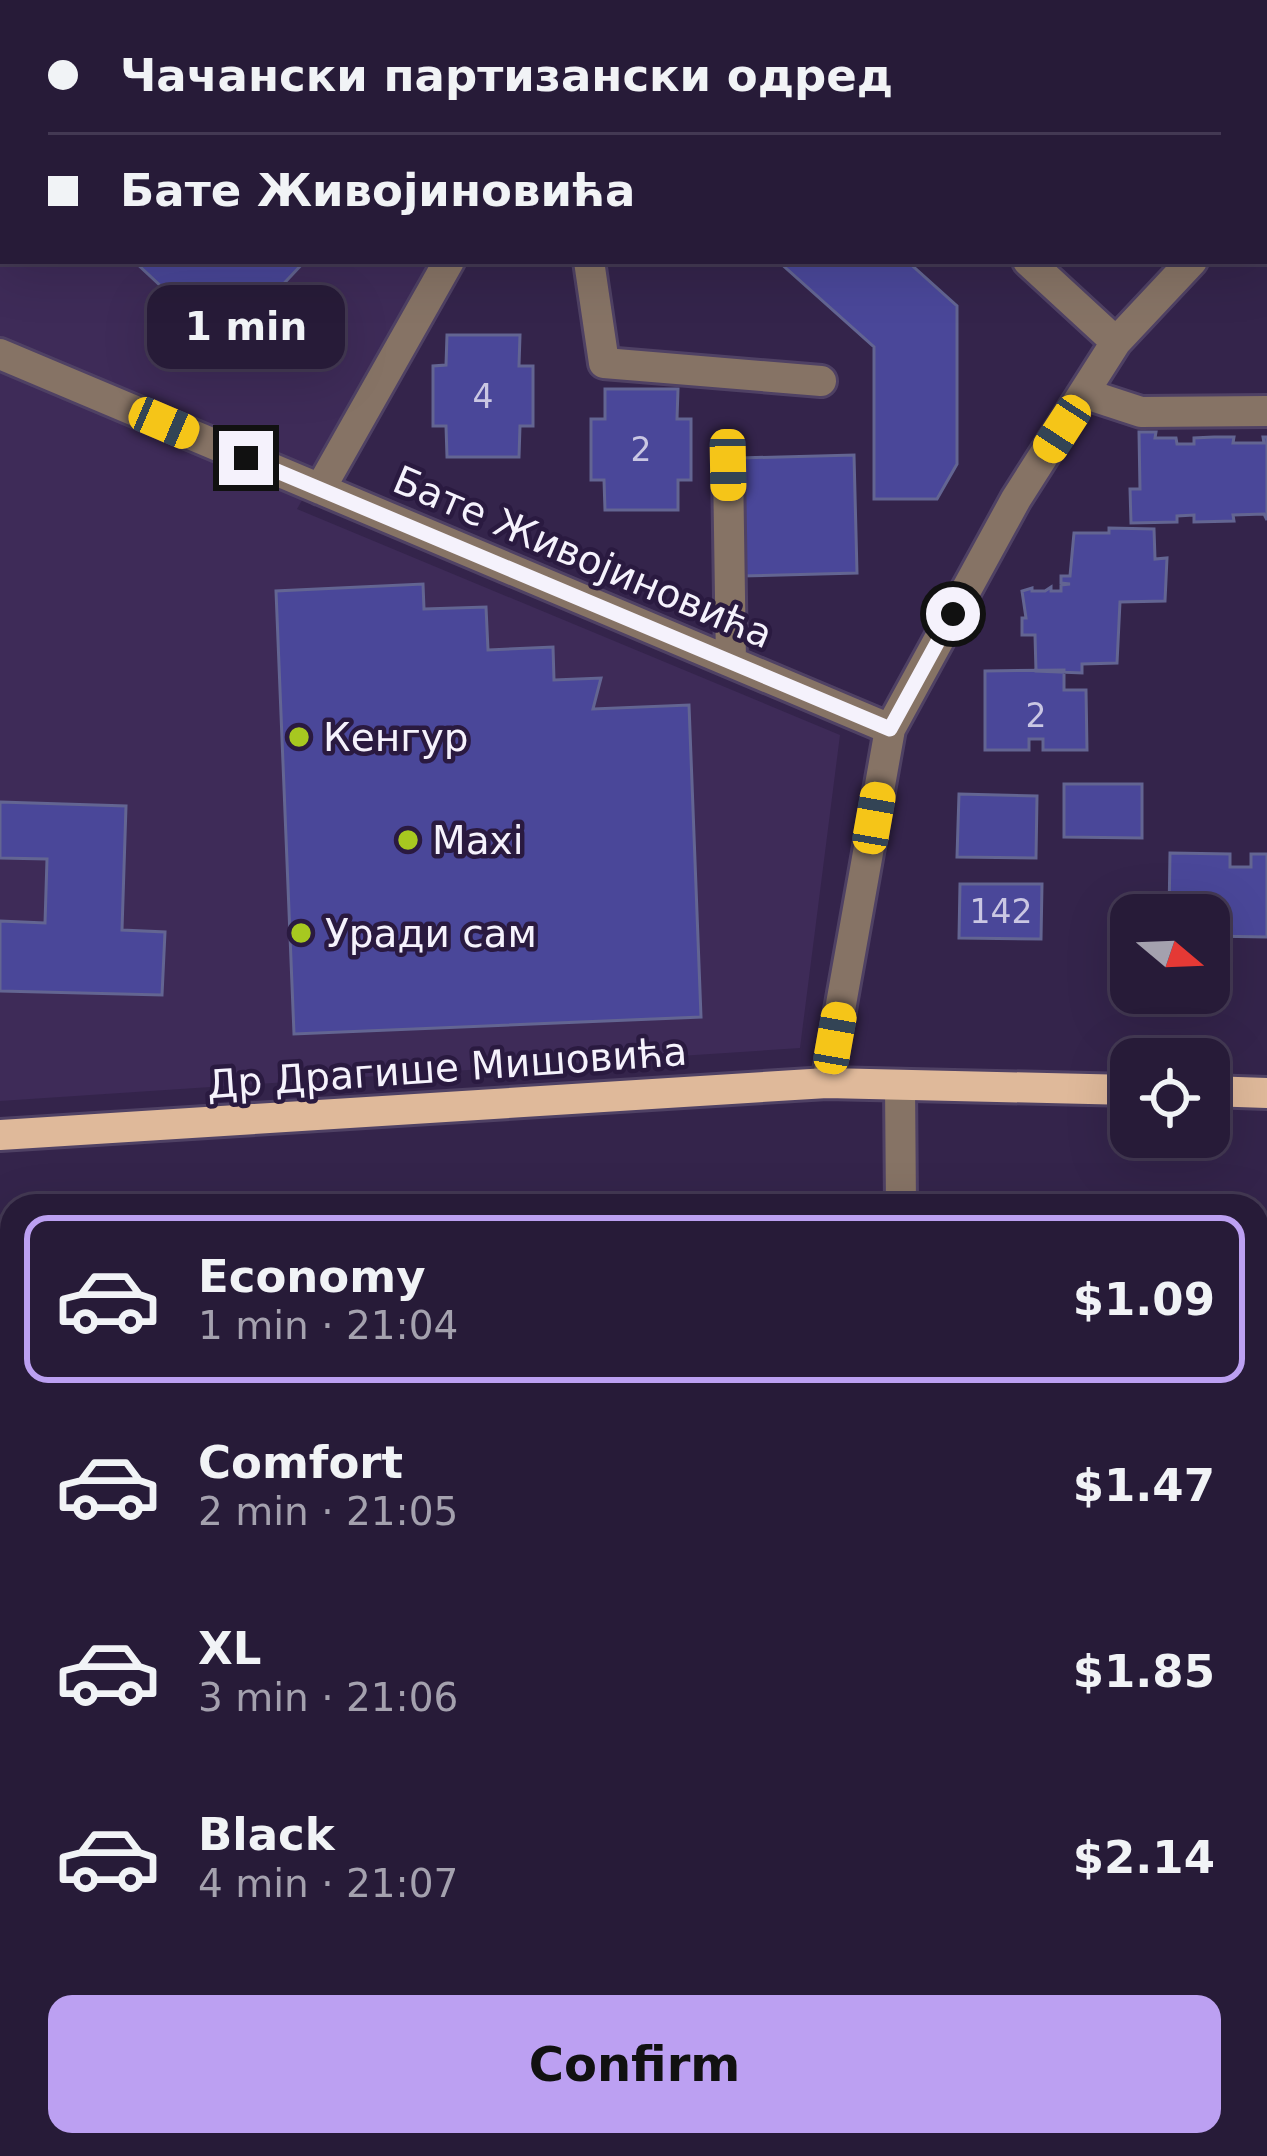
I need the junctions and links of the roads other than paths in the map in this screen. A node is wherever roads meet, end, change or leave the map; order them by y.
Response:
1 (447, 264) edge
2 (589, 264) edge
3 (1031, 264) edge
4 (1189, 264) edge
5 (1116, 342) junction
6 (0, 355) edge
7 (821, 381) dead end
8 (1086, 394) junction
9 (1267, 411) edge
10 (728, 465) dead end
11 (320, 489) junction
12 (730, 662) junction
13 (890, 729) junction
14 (827, 1082) junction
15 (900, 1085) junction
16 (1110, 1090) edge
17 (1230, 1092) edge
18 (1267, 1093) edge
19 (0, 1135) edge
20 (901, 1194) edge

1 - 11 street
2 - 7 street
3 - 5 street
4 - 5 street
5 - 8 street
6 - 11 street, Бате Живојиновића
8 - 9 street
8 - 13 street
10 - 12 street
11 - 12 street, Бате Живојиновића
12 - 13 street, Бате Живојиновића
13 - 14 street
14 - 15 main road, Др Драгише Мишовића
14 - 19 main road, Др Драгише Мишовића
15 - 16 main road, Др Драгише Мишовића
15 - 20 street
17 - 18 main road

